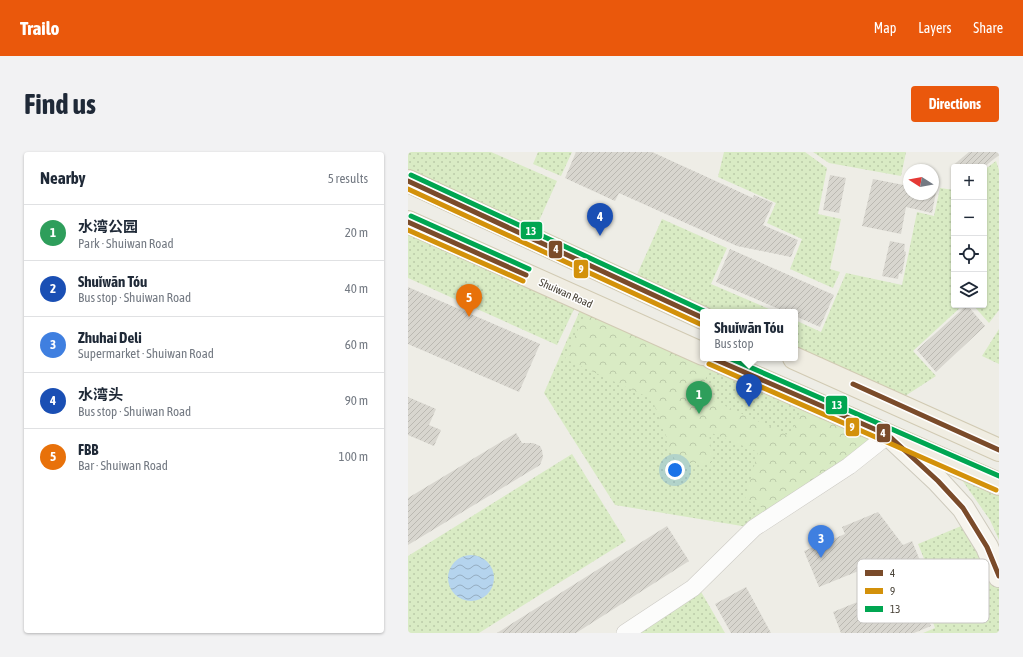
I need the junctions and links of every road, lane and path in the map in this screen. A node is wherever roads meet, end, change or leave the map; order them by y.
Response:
1 (408, 181) edge
2 (408, 222) edge
3 (700, 317) edge
4 (700, 353) edge
5 (798, 360) edge
6 (719, 361) edge
7 (888, 435) junction
8 (999, 450) edge
9 (999, 484) edge
10 (999, 576) edge
11 (625, 633) edge

1 - 3 main road
2 - 4 main road, Shuiwan Road
5 - 8 main road
6 - 7 main road
7 - 9 main road
7 - 10 street
7 - 11 street

